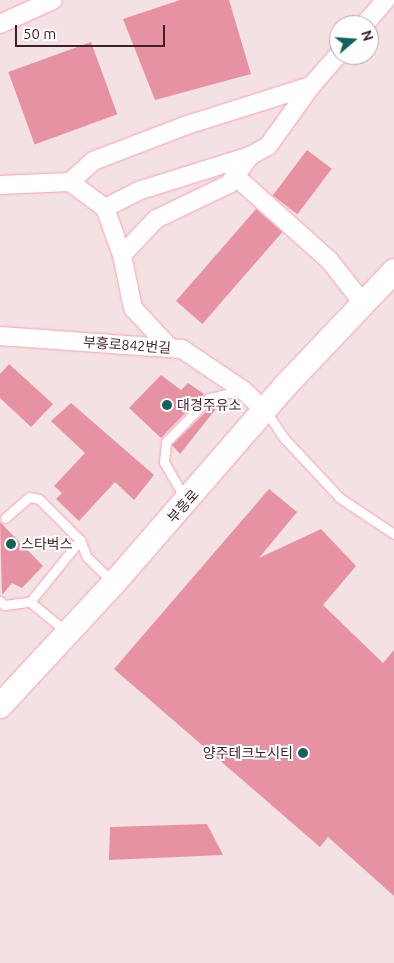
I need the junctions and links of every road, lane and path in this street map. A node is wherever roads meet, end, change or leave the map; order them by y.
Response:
1 (54, 0) edge
2 (386, 0) edge
3 (373, 15) edge
4 (0, 24) edge
5 (329, 65) edge
6 (311, 86) junction
7 (250, 156) junction
8 (236, 176) junction
9 (70, 182) junction
10 (0, 185) edge
11 (106, 208) junction
12 (122, 255) junction
13 (394, 271) edge
14 (362, 302) junction
15 (0, 336) edge
16 (170, 348) junction
17 (243, 390) junction
18 (264, 410) junction
19 (186, 501) junction
20 (5, 518) dead end
21 (394, 534) edge
22 (80, 540) junction
23 (114, 583) junction
24 (0, 601) edge
25 (30, 602) junction
26 (69, 634) junction
27 (0, 706) edge

1 - 4 street
2 - 3 street
5 - 6 street
6 - 7 street
6 - 9 street
7 - 8 street
7 - 11 street
8 - 12 street
8 - 14 street
9 - 10 street
9 - 11 street
11 - 12 street
12 - 16 street
13 - 14 main road, 부흥로
14 - 18 main road, 부흥로
15 - 16 street, 부흥로842번길
16 - 17 street, 부흥로842번길
17 - 18 street, 부흥로842번길
17 - 19 lane
18 - 19 main road, 부흥로
18 - 21 lane
19 - 23 main road, 부흥로
20 - 22 lane
22 - 23 lane
22 - 25 lane
23 - 26 main road, 부흥로
24 - 25 lane
25 - 26 lane
26 - 27 main road, 부흥로

